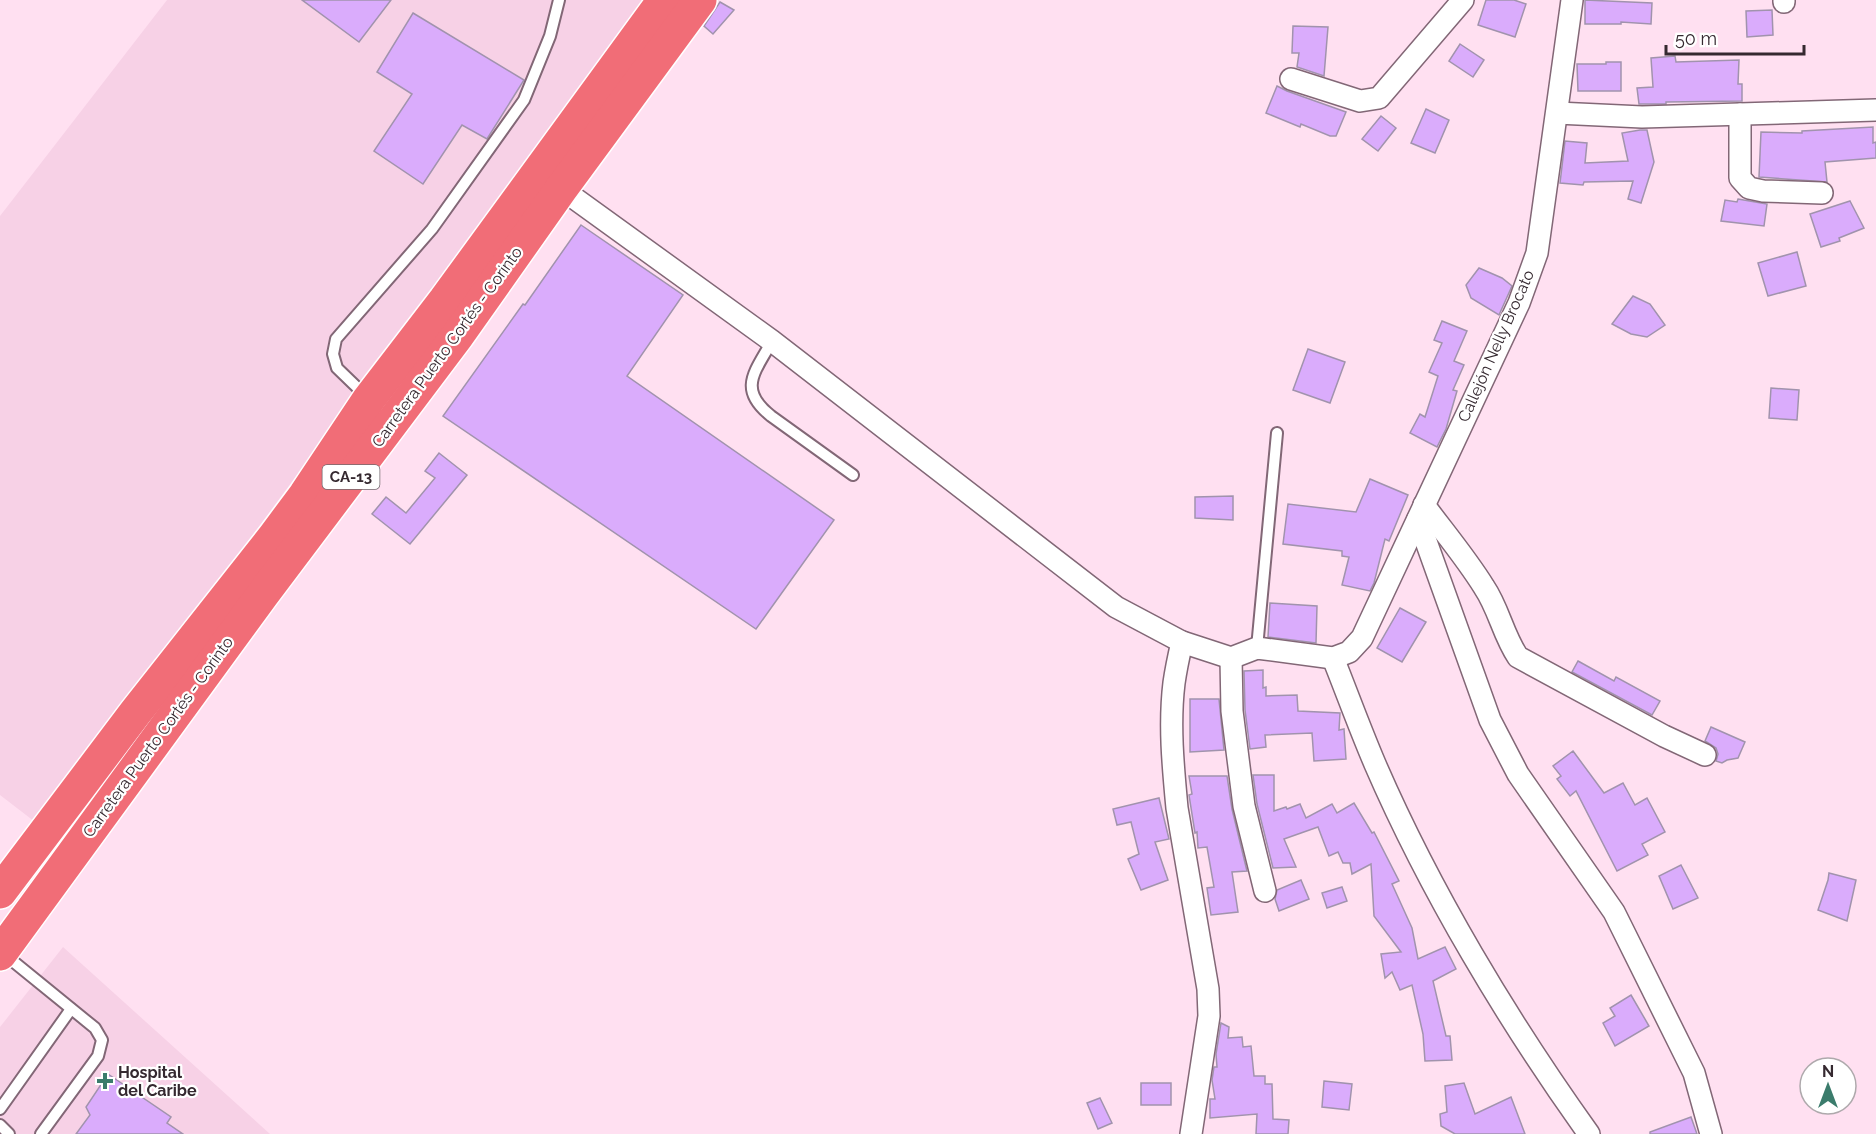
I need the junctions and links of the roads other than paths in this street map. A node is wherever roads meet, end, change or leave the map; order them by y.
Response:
1 (559, 0) edge
2 (664, 0) edge
3 (700, 0) edge
4 (1463, 0) edge
5 (1572, 0) edge
6 (1291, 79) dead end
7 (1876, 110) edge
8 (1557, 113) junction
9 (1740, 114) junction
10 (550, 180) junction
11 (1822, 193) dead end
12 (772, 341) junction
13 (369, 399) junction
14 (1277, 433) dead end
15 (853, 476) dead end
16 (1421, 512) junction
17 (1182, 642) junction
18 (1257, 648) junction
19 (1231, 658) junction
20 (1333, 658) junction
21 (1705, 754) dead end
22 (2, 886) edge
23 (1265, 891) dead end
24 (1, 953) edge
25 (71, 1009) junction
26 (0, 1109) edge
27 (0, 1125) edge
28 (9, 1134) edge
29 (41, 1134) edge
30 (1191, 1134) edge
31 (1589, 1134) edge
32 (1711, 1134) edge

1 - 13 lane
2 - 10 highway, Carretera Puerto Cortés - Corinto / CA-13
3 - 10 highway, Carretera Puerto Cortés - Corinto / CA-13
4 - 6 street
5 - 8 street, Callejón Nelly Brocato
7 - 9 street
8 - 9 street
8 - 16 street, Callejón Nelly Brocato
9 - 11 street
10 - 12 street
10 - 13 highway, Carretera Puerto Cortés - Corinto / CA-13
10 - 24 highway, Carretera Puerto Cortés - Corinto / CA-13
12 - 15 lane
12 - 17 street
13 - 22 highway, Carretera Puerto Cortés - Corinto / CA-13
14 - 18 lane
16 - 20 street, Callejón Nelly Brocato
16 - 21 street
16 - 32 street
17 - 19 street
17 - 30 street
18 - 19 street
18 - 20 street
19 - 23 street
20 - 31 street
24 - 25 lane
25 - 26 lane
25 - 29 lane
27 - 28 lane

